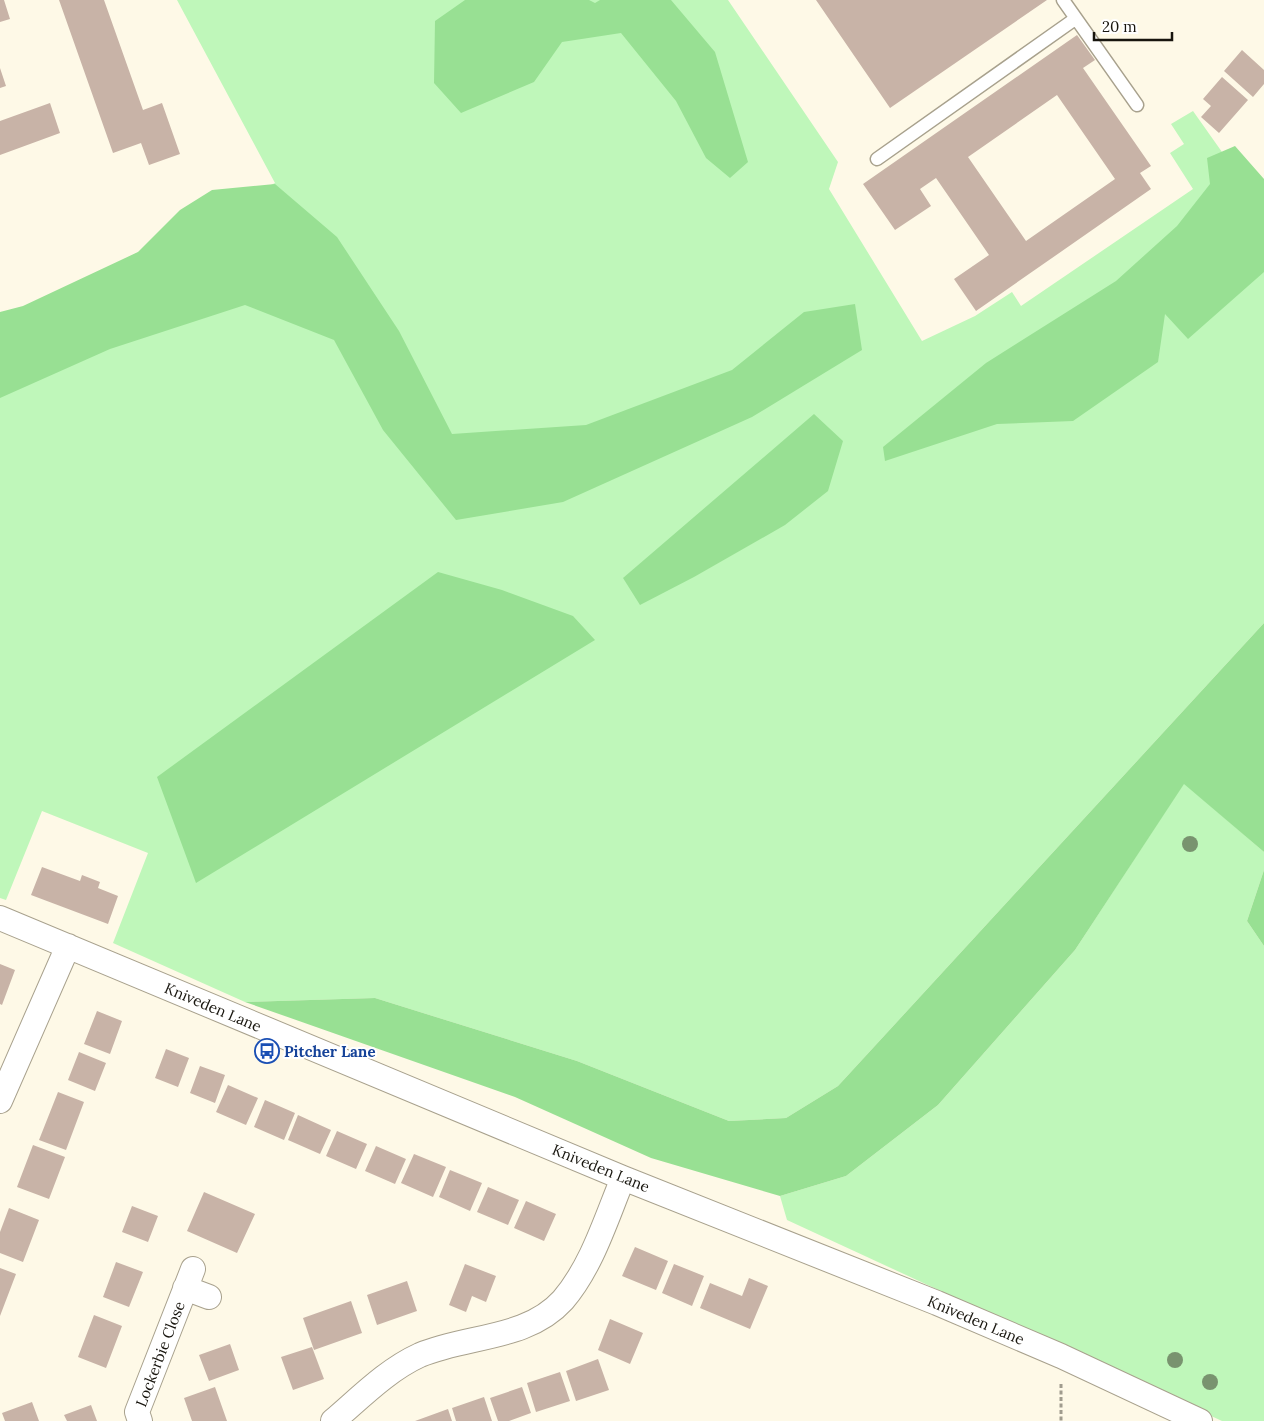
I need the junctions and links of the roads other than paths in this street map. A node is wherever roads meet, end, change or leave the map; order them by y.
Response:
1 (1063, 0) edge
2 (1075, 19) junction
3 (1137, 105) dead end
4 (878, 158) dead end
5 (0, 918) edge
6 (68, 946) junction
7 (0, 1101) edge
8 (623, 1178) junction
9 (209, 1297) dead end
10 (140, 1421) edge
11 (333, 1421) edge
12 (1200, 1421) edge

1 - 2 lane
2 - 3 lane
2 - 4 lane
5 - 6 street, Kniveden Lane
6 - 7 street
6 - 8 street, Kniveden Lane
8 - 11 street
8 - 12 street, Kniveden Lane
9 - 10 street, Lockerbie Close

